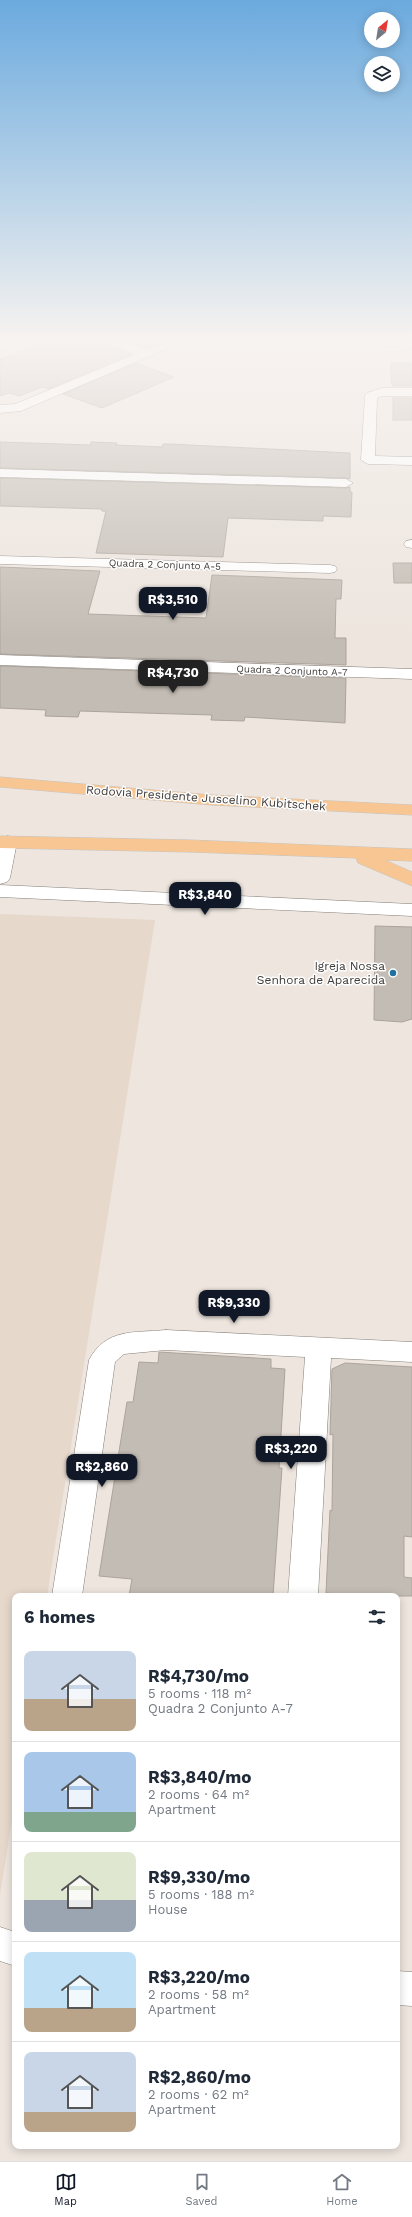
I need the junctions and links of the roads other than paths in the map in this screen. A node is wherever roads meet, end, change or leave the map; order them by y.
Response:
1 (369, 438) edge
2 (412, 461) edge
3 (0, 473) edge
4 (346, 483) dead end
5 (0, 560) edge
6 (330, 569) dead end
7 (0, 660) edge
8 (412, 674) edge
9 (0, 782) edge
10 (412, 810) edge
11 (4, 842) edge
12 (347, 852) junction
13 (412, 855) edge
14 (0, 878) edge
15 (412, 880) edge
16 (0, 891) edge
17 (412, 910) edge
18 (319, 1347) junction
19 (412, 1352) edge
20 (67, 1593) edge
21 (303, 1593) edge
22 (0, 1944) edge
23 (12, 1948) edge
24 (400, 1988) edge
25 (412, 1989) edge

1 - 2 street
3 - 4 street
5 - 6 street, Quadra 2 Conjunto A-5
7 - 8 street, Quadra 2 Conjunto A-7
9 - 10 highway, Rodovia Presidente Juscelino Kubitschek
11 - 12 highway
11 - 14 street
12 - 13 highway
12 - 15 highway
16 - 17 street
18 - 19 street
18 - 20 street
18 - 21 street
22 - 23 street
24 - 25 street

